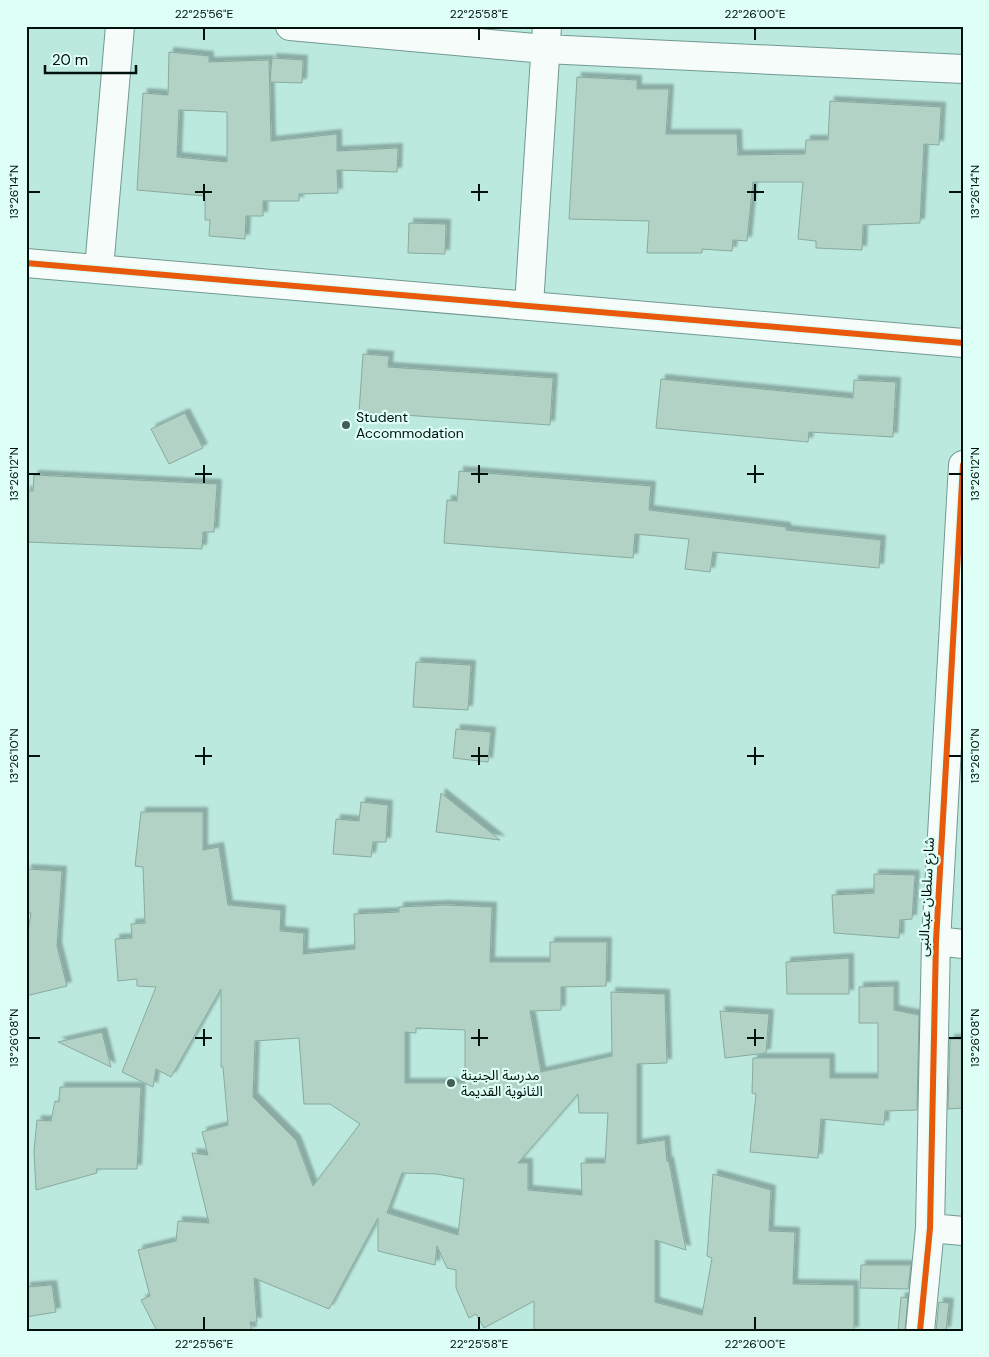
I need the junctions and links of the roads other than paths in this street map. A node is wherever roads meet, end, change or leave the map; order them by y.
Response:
1 (120, 26) edge
2 (290, 26) edge
3 (546, 38) edge
4 (963, 69) edge
5 (26, 263) edge
6 (99, 269) junction
7 (529, 304) junction
8 (963, 342) edge
9 (963, 465) edge
10 (936, 941) junction
11 (963, 944) edge
12 (930, 1228) junction
13 (963, 1231) edge
14 (920, 1331) edge

1 - 6 street
2 - 3 street
3 - 4 street
3 - 7 street
5 - 6 street
6 - 7 street
7 - 8 street
9 - 10 street, شارع سلطان عبدالنبى
10 - 11 street
10 - 12 street, شارع سلطان عبدالنبى
12 - 13 street
12 - 14 street, شارع سلطان عبدالنبى

